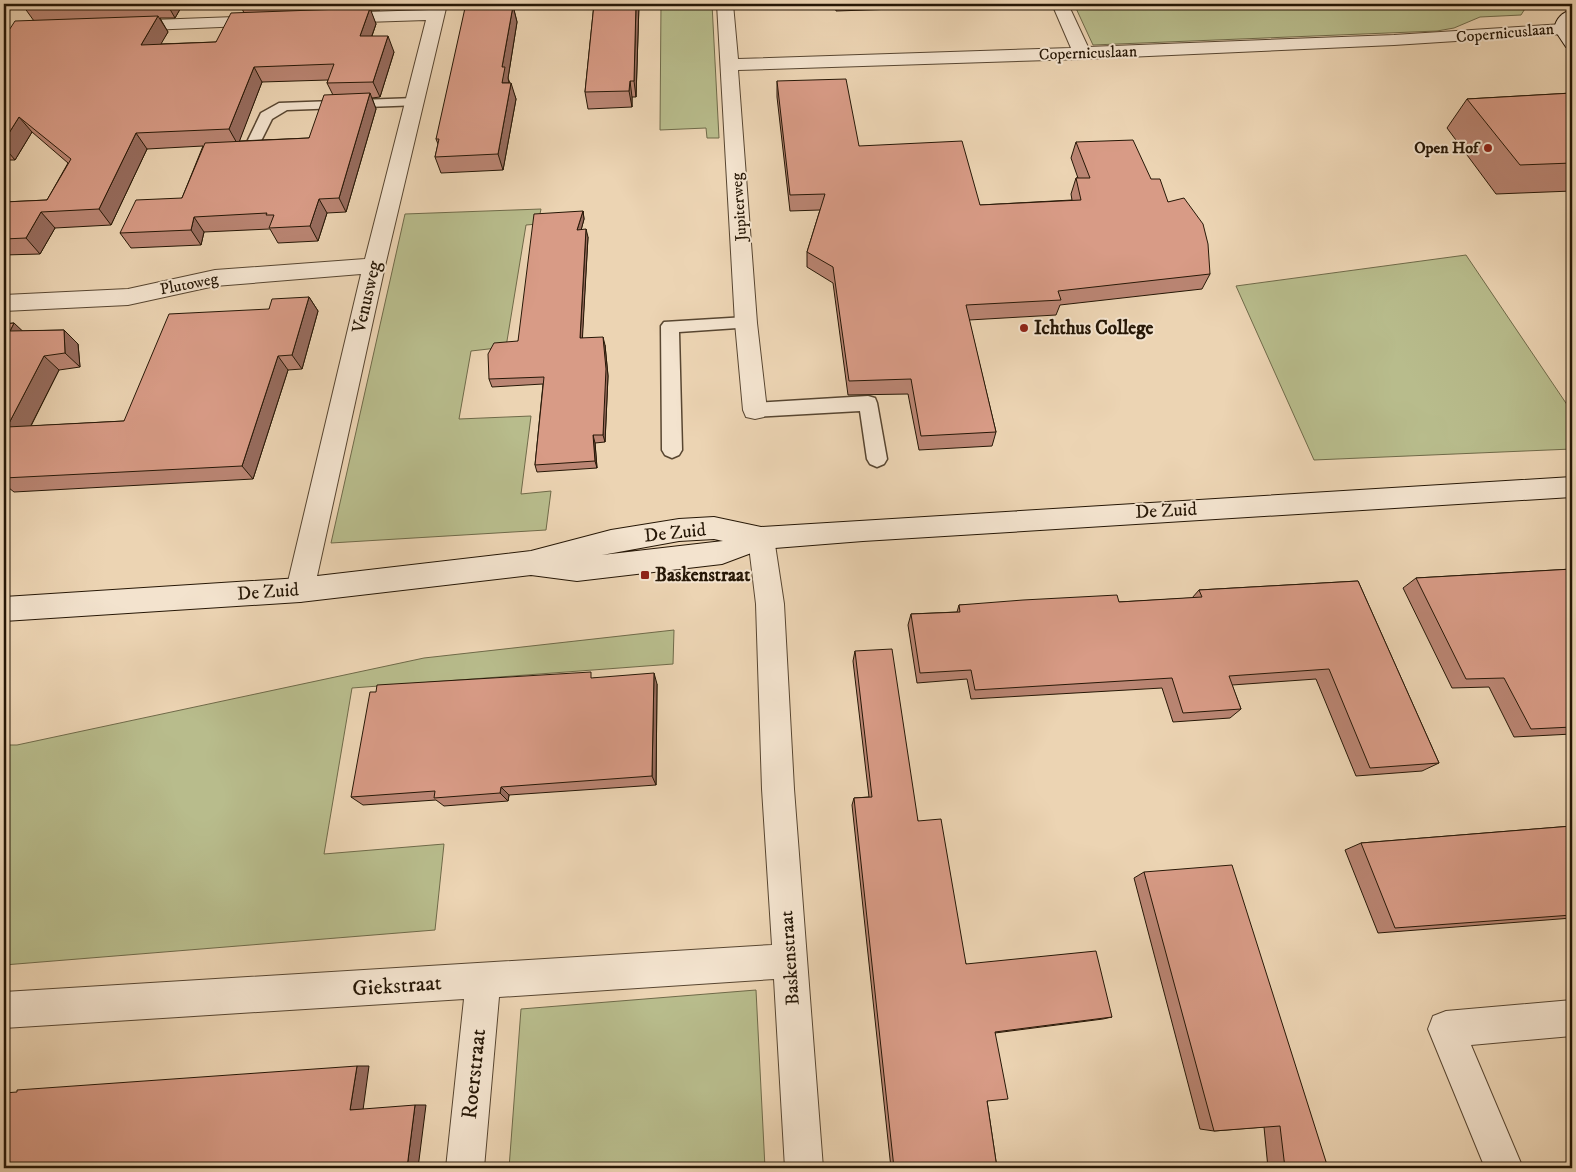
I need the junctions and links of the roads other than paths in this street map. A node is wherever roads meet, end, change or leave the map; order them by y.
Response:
1 (725, 4) edge
2 (1060, 4) edge
3 (438, 9) edge
4 (318, 19) edge
5 (279, 20) edge
6 (112, 27) edge
7 (1570, 33) edge
8 (1082, 54) junction
9 (729, 65) junction
10 (415, 102) junction
11 (255, 140) edge
12 (374, 266) junction
13 (4, 304) edge
14 (746, 323) junction
15 (755, 410) joint
16 (672, 450) dead end
17 (877, 459) dead end
18 (1572, 487) edge
19 (761, 538) junction
20 (300, 590) junction
21 (4, 609) edge
22 (790, 961) junction
23 (483, 980) junction
24 (4, 1010) edge
25 (1572, 1018) edge
26 (465, 1168) edge
27 (804, 1168) edge
28 (1504, 1168) edge

1 - 9 street, Jupiterweg
2 - 8 street
3 - 4 street
3 - 10 street, Venusweg
5 - 6 street
7 - 8 street, Copernicuslaan
8 - 9 street, Copernicuslaan
9 - 14 street, Jupiterweg
10 - 11 lane
10 - 12 street, Venusweg
12 - 13 street, Plutoweg
12 - 20 street, Venusweg
14 - 15 street, Jupiterweg
14 - 16 lane
15 - 17 lane
18 - 19 street, De Zuid
19 - 20 street, De Zuid
19 - 22 street, Baskenstraat
20 - 21 street, De Zuid
22 - 23 street, Giekstraat
22 - 27 street, Baskenstraat
23 - 24 street, Giekstraat
23 - 26 street, Roerstraat
25 - 28 street

